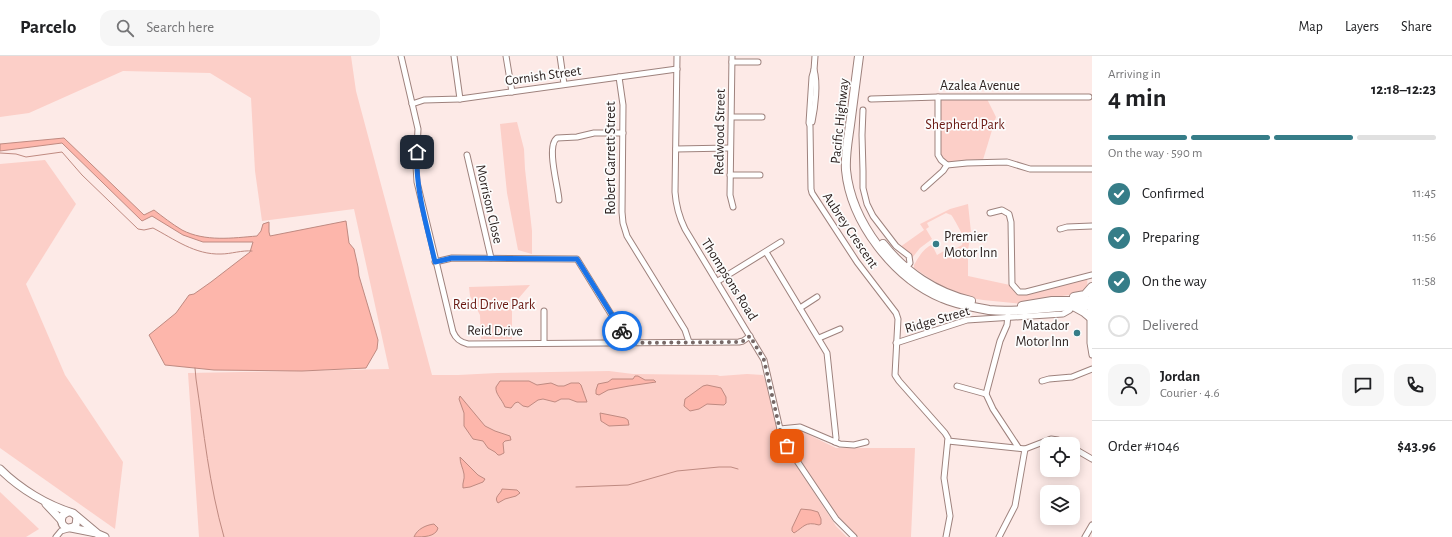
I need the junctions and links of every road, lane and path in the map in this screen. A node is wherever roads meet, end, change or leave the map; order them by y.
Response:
1 (401, 56) edge
2 (454, 56) edge
3 (506, 56) edge
4 (560, 56) edge
5 (677, 56) edge
6 (732, 56) edge
7 (815, 56) edge
8 (859, 56) edge
9 (864, 56) edge
10 (732, 62) junction
11 (758, 62) dead end
12 (677, 69) junction
13 (619, 77) junction
14 (564, 84) junction
15 (512, 92) junction
16 (938, 97) junction
17 (1091, 97) edge
18 (460, 99) junction
19 (872, 99) dead end
20 (412, 104) junction
21 (863, 110) dead end
22 (732, 117) junction
23 (762, 117) dead end
24 (622, 133) junction
25 (730, 148) junction
26 (676, 149) junction
27 (467, 155) dead end
28 (946, 165) junction
29 (1092, 169) edge
30 (730, 175) junction
31 (760, 175) dead end
32 (924, 188) dead end
33 (559, 200) dead end
34 (733, 207) dead end
35 (990, 213) dead end
36 (1092, 226) edge
37 (1060, 229) dead end
38 (781, 242) dead end
39 (766, 252) junction
40 (490, 258) junction
41 (435, 262) junction
42 (904, 270) junction
43 (1092, 275) edge
44 (718, 281) junction
45 (1092, 286) edge
46 (817, 297) dead end
47 (1052, 301) junction
48 (1091, 304) edge
49 (800, 308) junction
50 (1074, 308) junction
51 (544, 311) dead end
52 (1010, 312) junction
53 (1091, 321) edge
54 (840, 329) dead end
55 (750, 336) junction
56 (819, 338) junction
57 (689, 342) junction
58 (544, 343) junction
59 (627, 343) junction
60 (896, 343) junction
61 (1092, 356) edge
62 (1092, 369) edge
63 (1042, 381) dead end
64 (957, 386) dead end
65 (986, 394) junction
66 (780, 430) junction
67 (948, 441) junction
68 (835, 442) junction
69 (866, 442) dead end
70 (1040, 443) edge
71 (1018, 447) junction
72 (1025, 449) junction
73 (1080, 452) edge
74 (1092, 459) edge
75 (0, 469) edge
76 (44, 501) junction
77 (68, 512) junction
78 (76, 517) junction
79 (61, 522) junction
80 (1092, 525) edge
81 (67, 529) junction
82 (102, 535) edge
83 (56, 537) edge
84 (854, 537) edge
85 (946, 537) edge
86 (999, 537) edge
87 (1085, 537) edge

1 - 20 street, Reid Drive
2 - 18 street
3 - 15 street
4 - 14 street
5 - 12 street, Thompsons Road
6 - 10 street, Redwood Street
7 - 60 street, Aubrey Crescent
8 - 42 highway, Pacific Highway
9 - 42 highway, Pacific Highway
10 - 11 street
10 - 22 street, Redwood Street
12 - 13 street, Cornish Street
12 - 26 street, Thompsons Road
13 - 14 street, Cornish Street
13 - 24 street, Robert Garrett Street
14 - 15 street, Cornish Street
15 - 18 street, Cornish Street
16 - 17 street, Azalea Avenue
16 - 19 street, Azalea Avenue
16 - 28 street
18 - 20 street, Cornish Street
20 - 41 street, Reid Drive
21 - 42 street
22 - 23 street
22 - 25 street, Redwood Street
24 - 33 street
24 - 57 street, Robert Garrett Street
25 - 26 street
25 - 30 street, Redwood Street
26 - 44 street, Thompsons Road
27 - 40 street, Morrison Close
28 - 29 street
28 - 32 street
30 - 31 street
30 - 34 street, Redwood Street
35 - 43 street
36 - 37 street
38 - 39 street
39 - 44 street
39 - 49 street
40 - 41 street
40 - 59 street
41 - 58 street, Reid Drive
42 - 52 highway, Pacific Highway
44 - 55 street, Thompsons Road
45 - 47 highway
45 - 48 street
46 - 49 street
47 - 48 highway
47 - 52 highway
48 - 50 highway
48 - 53 street
49 - 56 street
50 - 52 highway
50 - 53 highway
51 - 58 street
52 - 60 street, Ridge Street
52 - 65 street
53 - 61 street
54 - 56 street
55 - 57 street, Reid Drive
55 - 66 street, Thompsons Road
56 - 68 street
57 - 59 street, Reid Drive
58 - 59 street, Reid Drive
60 - 67 street
62 - 63 street
64 - 65 street
65 - 71 street
66 - 68 street
66 - 84 street, Thompsons Road
67 - 71 street
67 - 85 street
68 - 69 street
70 - 72 street
71 - 72 street
72 - 86 street
73 - 74 street
75 - 76 main road
76 - 77 main road
76 - 79 main road
77 - 78 main road
77 - 79 main road
78 - 81 main road
78 - 82 main road
79 - 81 main road
80 - 87 street
81 - 82 main road
81 - 83 street

